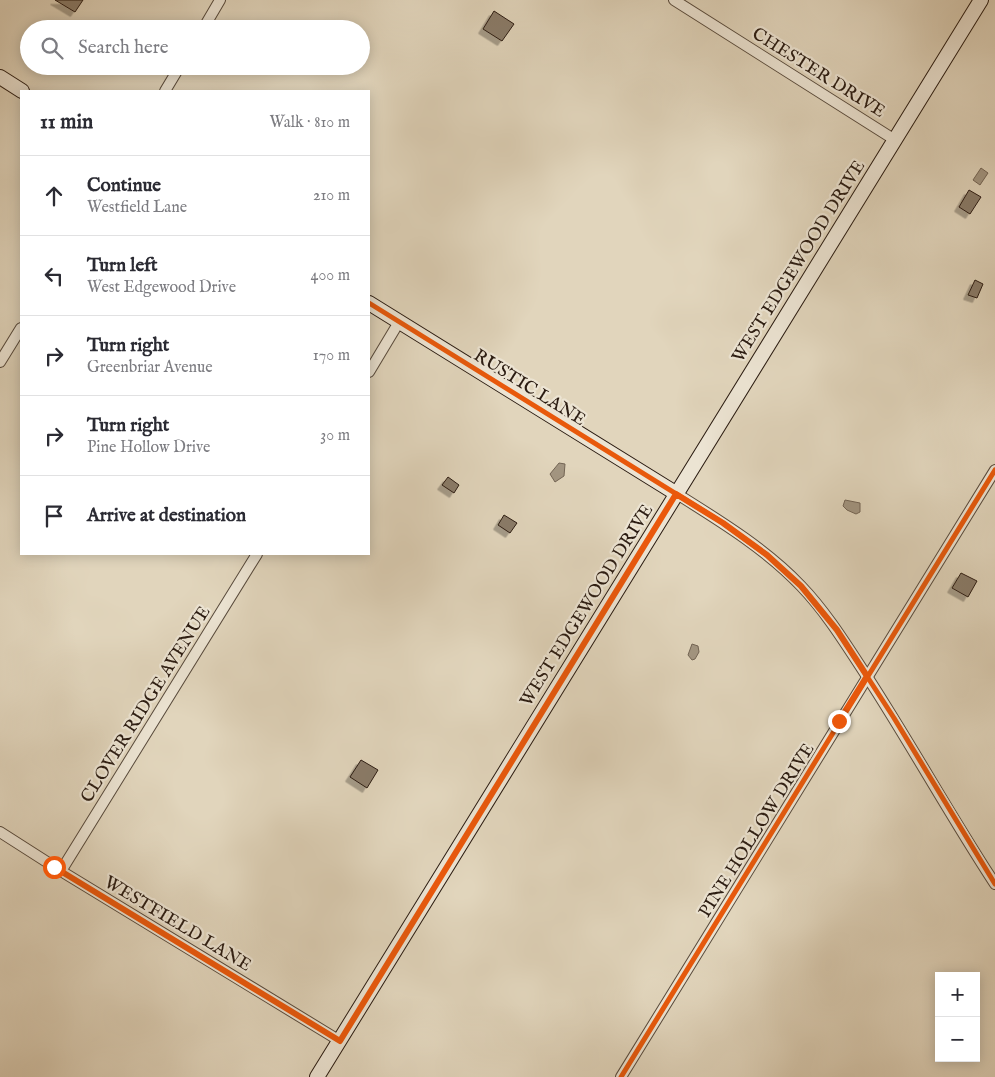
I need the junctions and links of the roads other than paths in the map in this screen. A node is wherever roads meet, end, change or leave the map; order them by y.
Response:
1 (220, 0) edge
2 (674, 0) edge
3 (980, 0) edge
4 (208, 20) edge
5 (175, 75) edge
6 (0, 77) edge
7 (20, 90) edge
8 (166, 90) edge
9 (895, 140) junction
10 (370, 304) edge
11 (399, 322) junction
12 (20, 330) edge
13 (0, 362) edge
14 (370, 370) edge
15 (993, 477) edge
16 (676, 494) junction
17 (256, 555) edge
18 (867, 676) junction
19 (0, 832) edge
20 (61, 871) junction
21 (995, 884) edge
22 (340, 1041) junction
23 (317, 1077) edge
24 (621, 1077) edge

1 - 4 street
2 - 9 street, CHESTER DRIVE
3 - 9 main road, WEST EDGEWOOD DRIVE
5 - 8 street
6 - 7 main road
9 - 16 main road, WEST EDGEWOOD DRIVE
10 - 11 main road, RUSTIC LANE
11 - 14 street
11 - 16 main road, RUSTIC LANE
12 - 13 street
15 - 18 street, PINE HOLLOW DRIVE
16 - 18 street
16 - 22 main road, WEST EDGEWOOD DRIVE
17 - 20 street, CLOVER RIDGE AVENUE
18 - 21 street
18 - 24 street, PINE HOLLOW DRIVE
19 - 20 street, WESTFIELD LANE
20 - 22 street, WESTFIELD LANE
22 - 23 main road, WEST EDGEWOOD DRIVE

